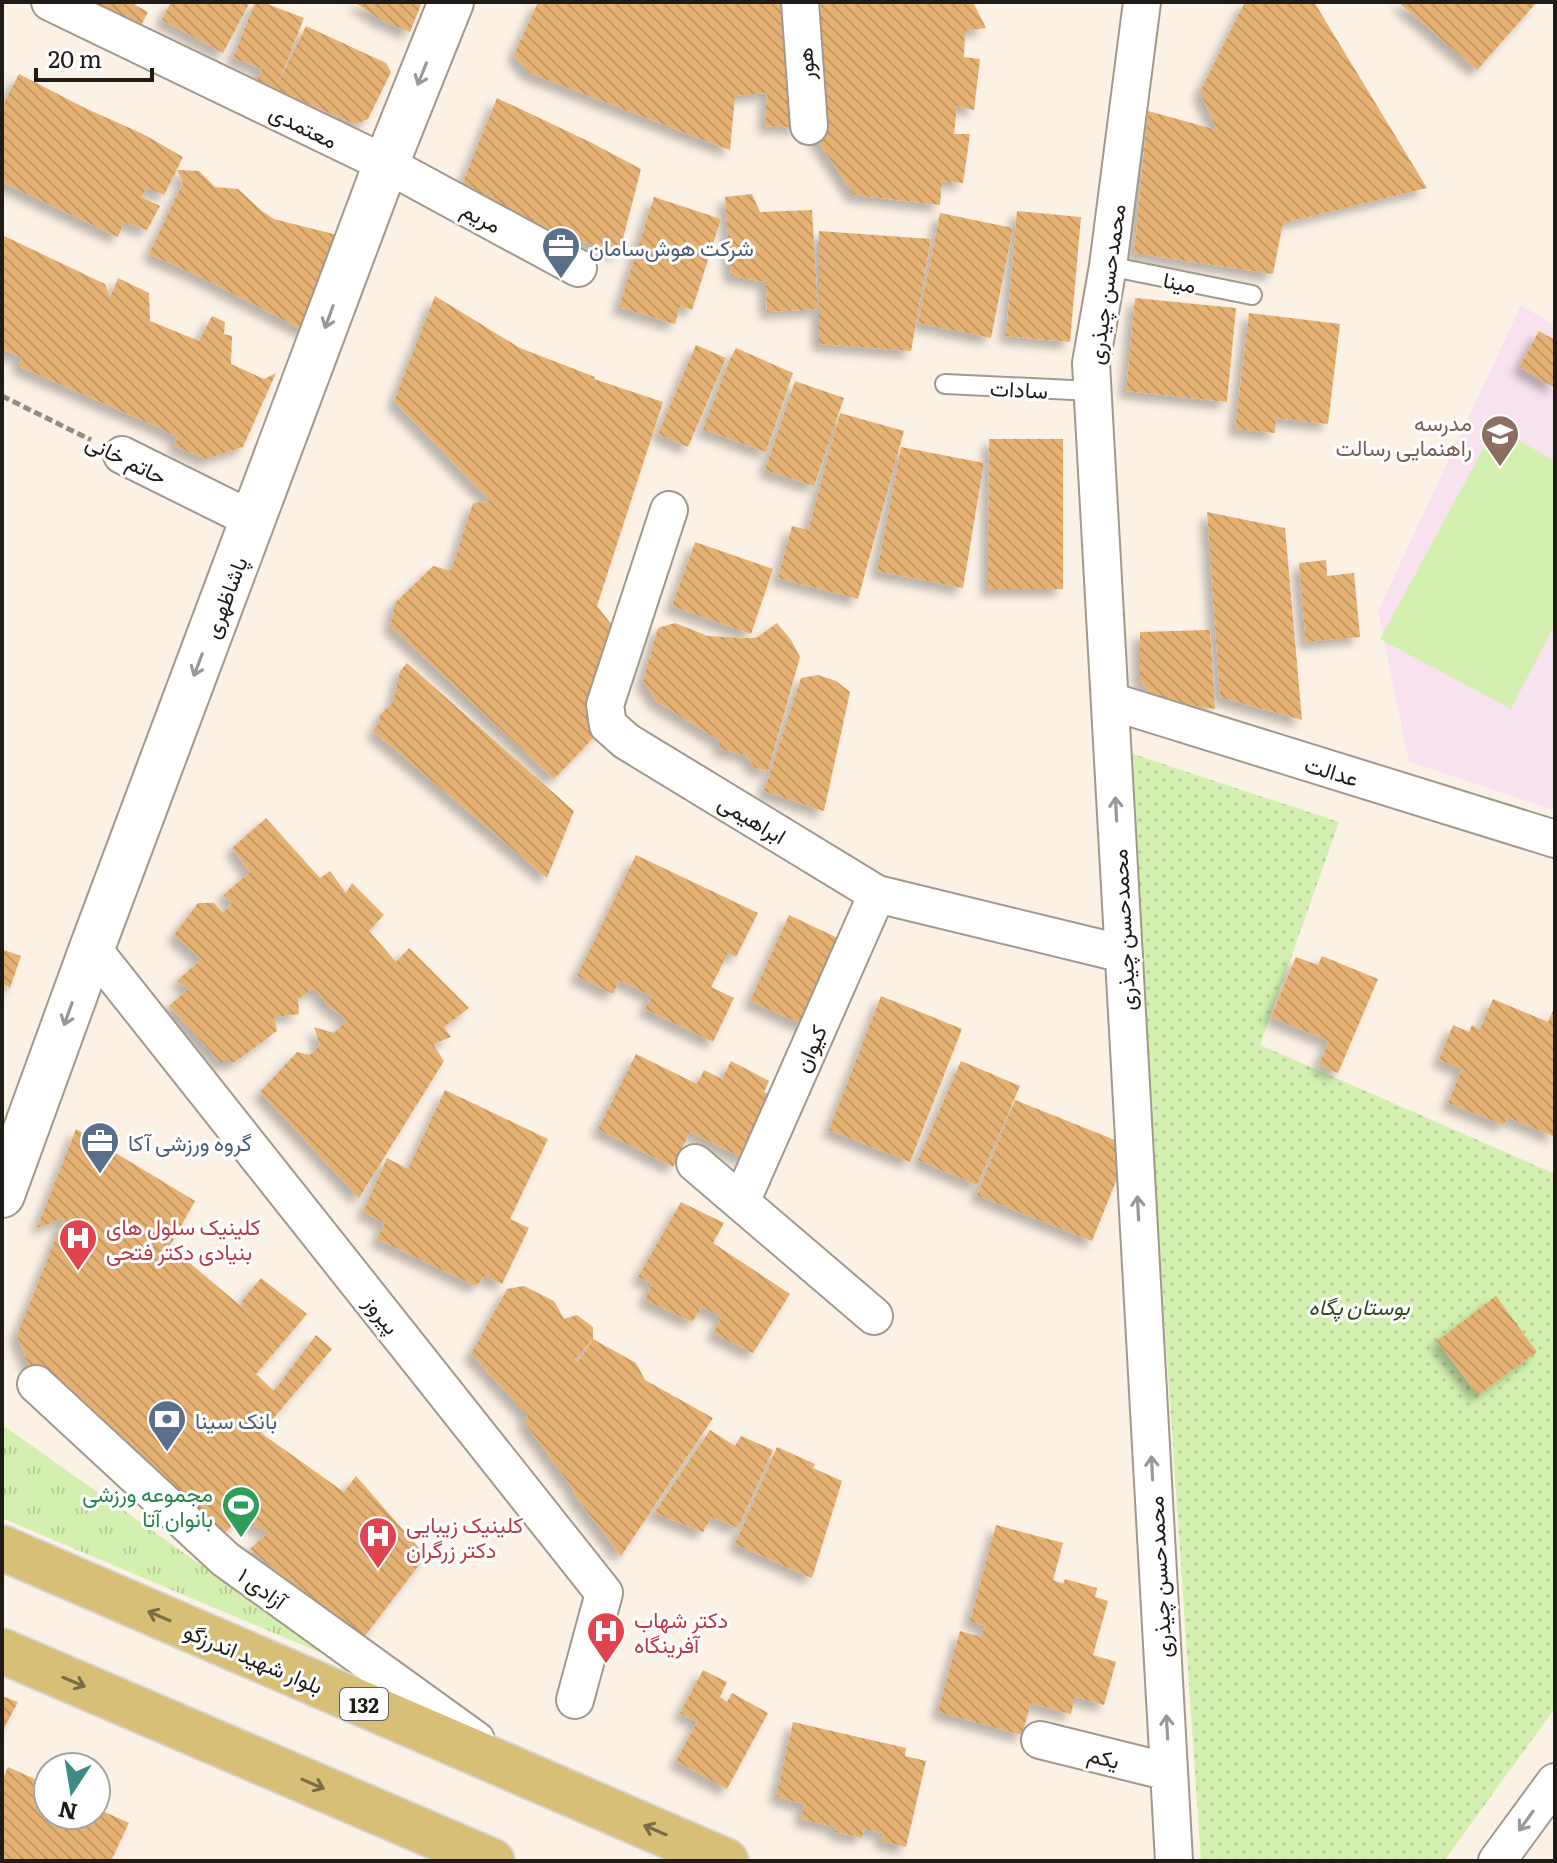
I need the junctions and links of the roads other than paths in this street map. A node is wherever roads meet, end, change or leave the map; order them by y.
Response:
1 (50, 2) edge
2 (451, 2) edge
3 (800, 2) edge
4 (1142, 2) edge
5 (809, 126) dead end
6 (386, 164) junction
7 (1108, 266) junction
8 (578, 268) dead end
9 (1252, 295) dead end
10 (945, 384) dead end
11 (1093, 391) junction
12 (122, 455) road end
13 (669, 510) dead end
14 (253, 520) junction
15 (1110, 701) junction
16 (1555, 839) edge
17 (877, 894) junction
18 (92, 948) junction
19 (1124, 954) junction
20 (695, 1163) dead end
21 (2, 1195) edge
22 (741, 1202) junction
23 (874, 1316) dead end
24 (36, 1384) dead end
25 (2, 1548) edge
26 (2, 1651) edge
27 (575, 1700) dead end
28 (1040, 1740) dead end
29 (508, 1766) junction
30 (1169, 1772) junction
31 (1555, 1782) edge
32 (492, 1861) edge
33 (726, 1861) edge
34 (1174, 1861) edge
35 (1497, 1861) edge

1 - 6 street, معتمدی
2 -> 6 main road, پاشاظهری
3 - 5 street, هور
4 - 7 street, محمدحسن چیذری
6 - 8 street, مریم
6 -> 14 main road, پاشاظهری
7 - 9 lane, مینا
7 - 11 street, محمدحسن چیذری
10 - 11 lane, سادات
11 - 15 street, محمدحسن چیذری
12 - 14 street, حاتم خانی
13 - 17 street, ابراهیمی
14 -> 18 main road, پاشاظهری
15 - 16 street, عدالت
19 -> 15 street, محمدحسن چیذری
17 - 19 street, ابراهیمی
17 - 22 street, کیوان
18 -> 21 main road, پاشاظهری
18 - 27 street, پیروز
30 -> 19 street, محمدحسن چیذری
20 - 22 street
22 - 23 street
24 - 29 street, آزادی ۱
29 -> 25 main road, بلوار شهید اندرزگو / 132
26 -> 32 main road
28 - 30 street, یکم
33 -> 29 main road, بلوار شهید اندرزگو / 132
30 - 34 street, محمدحسن چیذری
31 -> 35 street

